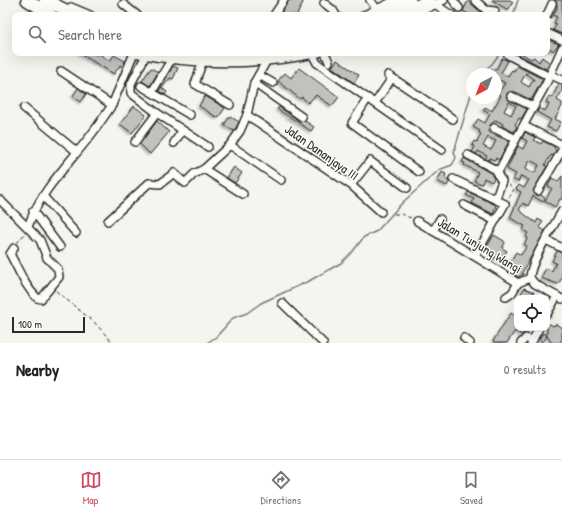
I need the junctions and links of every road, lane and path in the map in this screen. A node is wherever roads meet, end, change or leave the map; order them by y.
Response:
1 (28, 0) edge
2 (284, 0) edge
3 (370, 0) edge
4 (396, 0) edge
5 (444, 0) edge
6 (453, 0) edge
7 (475, 0) edge
8 (432, 2) edge
9 (324, 3) dead end
10 (123, 4) dead end
11 (552, 4) dead end
12 (414, 5) edge
13 (459, 8) dead end
14 (48, 10) edge
15 (495, 11) dead end
16 (59, 12) edge
17 (83, 12) edge
18 (134, 12) edge
19 (276, 12) edge
20 (334, 12) edge
21 (378, 12) edge
22 (404, 12) edge
23 (447, 12) edge
24 (548, 12) edge
25 (550, 34) edge
26 (562, 40) edge
27 (562, 48) edge
28 (133, 56) edge
29 (145, 56) edge
30 (238, 56) edge
31 (304, 56) edge
32 (316, 56) edge
33 (326, 56) edge
34 (510, 56) edge
35 (171, 57) edge
36 (266, 62) junction
37 (329, 62) dead end
38 (202, 63) junction
39 (61, 71) dead end
40 (258, 75) junction
41 (550, 76) junction
42 (562, 80) edge
43 (254, 83) junction
44 (273, 83) dead end
45 (141, 86) dead end
46 (152, 92) junction
47 (510, 96) dead end
48 (368, 98) junction
49 (375, 103) junction
50 (112, 104) junction
51 (230, 105) dead end
52 (534, 107) junction
53 (24, 108) dead end
54 (157, 113) junction
55 (190, 115) dead end
56 (247, 115) junction
57 (302, 116) dead end
58 (453, 119) dead end
59 (524, 126) junction
60 (494, 128) dead end
61 (182, 131) junction
62 (516, 139) junction
63 (135, 142) dead end
64 (174, 143) dead end
65 (230, 145) junction
66 (562, 145) edge
67 (208, 147) dead end
68 (442, 150) dead end
69 (562, 150) edge
70 (78, 152) junction
71 (468, 155) dead end
72 (204, 168) junction
73 (498, 171) junction
74 (419, 172) dead end
75 (453, 179) dead end
76 (281, 180) dead end
77 (502, 181) junction
78 (351, 185) junction
79 (407, 188) dead end
80 (538, 191) dead end
81 (243, 194) dead end
82 (43, 196) junction
83 (496, 198) junction
84 (0, 200) edge
85 (505, 204) junction
86 (464, 205) dead end
87 (33, 211) junction
88 (562, 211) edge
89 (381, 212) dead end
90 (394, 214) dead end
91 (440, 219) dead end
92 (108, 221) dead end
93 (417, 221) joint
94 (495, 221) junction
95 (560, 221) edge
96 (28, 227) junction
97 (434, 231) junction
98 (76, 233) dead end
99 (546, 240) junction
100 (60, 247) dead end
101 (14, 248) joint
102 (562, 248) edge
103 (475, 256) junction
104 (530, 278) junction
105 (518, 283) junction
106 (52, 287) junction
107 (506, 297) dead end
108 (559, 298) edge
109 (282, 303) dead end
110 (550, 310) edge
111 (538, 331) edge
112 (464, 338) dead end
113 (532, 342) edge
114 (113, 343) edge
115 (323, 343) edge
116 (470, 343) edge
117 (521, 343) edge

1 - 14 highway
2 - 19 street
3 - 21 street
4 - 21 street
5 - 8 street
6 - 13 street
7 - 15 street
8 - 12 highway
8 - 23 street
9 - 20 street
10 - 18 street
11 - 24 street
12 - 21 highway
12 - 22 highway
14 - 16 highway
14 - 17 street
25 - 26 street
27 - 41 street
28 - 50 street
29 - 54 street
30 - 35 highway
31 - 36 street
32 - 48 street
33 - 37 street
34 - 41 street
35 - 38 street
35 - 46 street
36 - 38 street
36 - 40 street
38 - 51 street
39 - 50 street
40 - 43 street
40 - 44 street
41 - 42 street
41 - 52 street
43 - 56 street
43 - 57 street
45 - 46 street
46 - 55 street
47 - 52 street
48 - 49 street
48 - 74 street
49 - 58 street
49 - 68 street
50 - 70 street
52 - 59 street
53 - 70 street
54 - 61 street
54 - 63 street
56 - 65 street
56 - 78 street, Jalan Dananjaya III
59 - 62 street
59 - 66 street
60 - 62 street
61 - 64 street
61 - 67 street
62 - 73 street
65 - 72 street
65 - 76 street
69 - 80 street
70 - 82 street
71 - 73 street
72 - 81 street
72 - 92 street
73 - 77 street
75 - 83 street
77 - 83 street
77 - 85 path
78 - 79 street
78 - 89 street, Jalan Dananjaya III
82 - 87 street
82 - 98 street
83 - 85 street
84 - 96 street
85 - 94 street
86 - 94 street
87 - 96 street
87 - 100 street
88 - 95 street
90 - 93 path
91 - 97 street
93 - 97 street, Jalan Tunjung Wangi
94 - 103 street
95 - 99 street
96 - 101 path
96 - 106 street
97 - 103 street, Jalan Tunjung Wangi
99 - 102 street
99 - 104 street
101 - 106 street
103 - 105 street, Jalan Tunjung Wangi
104 - 105 street, Jalan Tunjung Wangi
104 - 108 street
105 - 107 street
106 - 114 path
108 - 110 street
109 - 115 street
111 - 113 street
112 - 116 street
113 - 117 street

